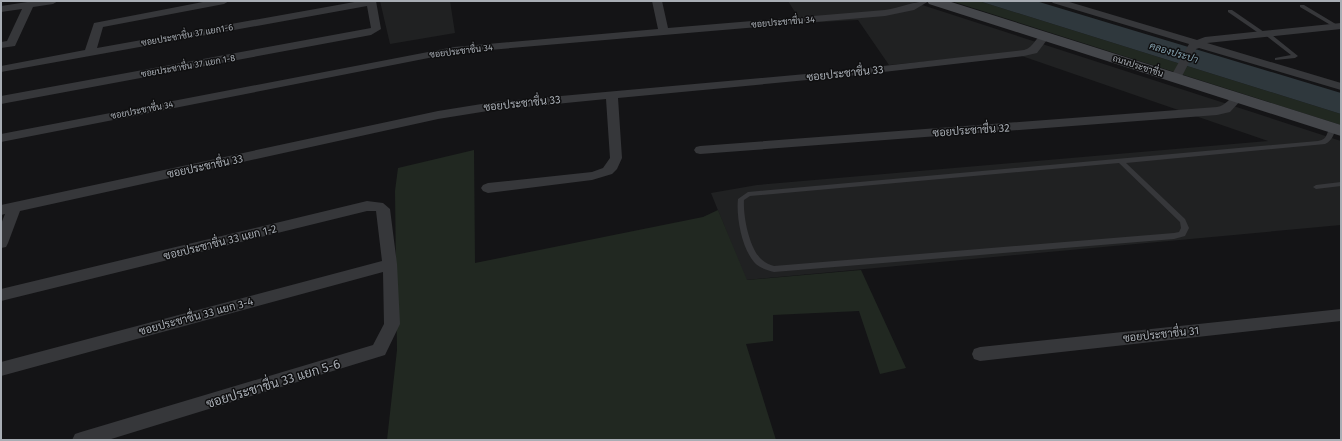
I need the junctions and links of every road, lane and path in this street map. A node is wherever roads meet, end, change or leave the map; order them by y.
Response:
1 (52, 1) edge
2 (224, 1) edge
3 (371, 1) edge
4 (657, 1) edge
5 (924, 1) edge
6 (934, 1) edge
7 (1056, 1) edge
8 (29, 5) junction
9 (1302, 6) dead end
10 (1, 9) edge
11 (1230, 11) dead end
12 (1338, 26) edge
13 (664, 32) junction
14 (1264, 33) junction
15 (1045, 36) junction
16 (1, 46) edge
17 (1194, 46) junction
18 (90, 53) junction
19 (1277, 59) dead end
20 (1, 68) edge
21 (1179, 74) junction
22 (1341, 87) edge
23 (612, 94) junction
24 (1237, 98) junction
25 (1, 100) edge
26 (1337, 130) edge
27 (1, 138) edge
28 (700, 150) dead end
29 (1121, 161) junction
30 (1341, 184) edge
31 (1316, 187) dead end
32 (488, 188) dead end
33 (8, 209) edge
34 (1, 243) edge
35 (390, 264) junction
36 (1, 294) edge
37 (1341, 315) edge
38 (980, 354) dead end
39 (1, 369) edge
40 (81, 440) edge

1 - 8 street
2 - 18 street
3 - 18 street, ซอยประชาชื่น 37 แยก1-6
3 - 25 street, ซอยประชาชื่น 37 แยก 1-8
4 - 13 street
5 - 13 street, ซอยประชาชื่น 34
6 - 15 main road, ถนนประชาชื่น
7 - 17 street
8 - 10 street
8 - 16 street
9 - 12 lane
11 - 14 lane
12 - 14 street
13 - 27 street, ซอยประชาชื่น 34
14 - 17 street
14 - 19 lane
15 - 21 main road, ถนนประชาชื่น
15 - 23 street, ซอยประชาชื่น 33
17 - 21 street
17 - 22 street
18 - 20 street, ซอยประชาชื่น 37 แยก1-6
21 - 24 main road, ถนนประชาชื่น
23 - 32 street
23 - 33 street, ซอยประชาชื่น 33
24 - 26 main road, ถนนประชาชื่น
24 - 28 street, ซอยประชาชื่น 32
26 - 29 lane
29 - 29 lane
30 - 31 lane
33 - 34 street
35 - 36 street, ซอยประชาชื่น 33 แยก 1-2
35 - 39 street, ซอยประชาชื่น 33 แยก 3-4
35 - 40 street, ซอยประชาชื่น 33 แยก 5-6
37 - 38 street, ซอยประชาชื่น 31

